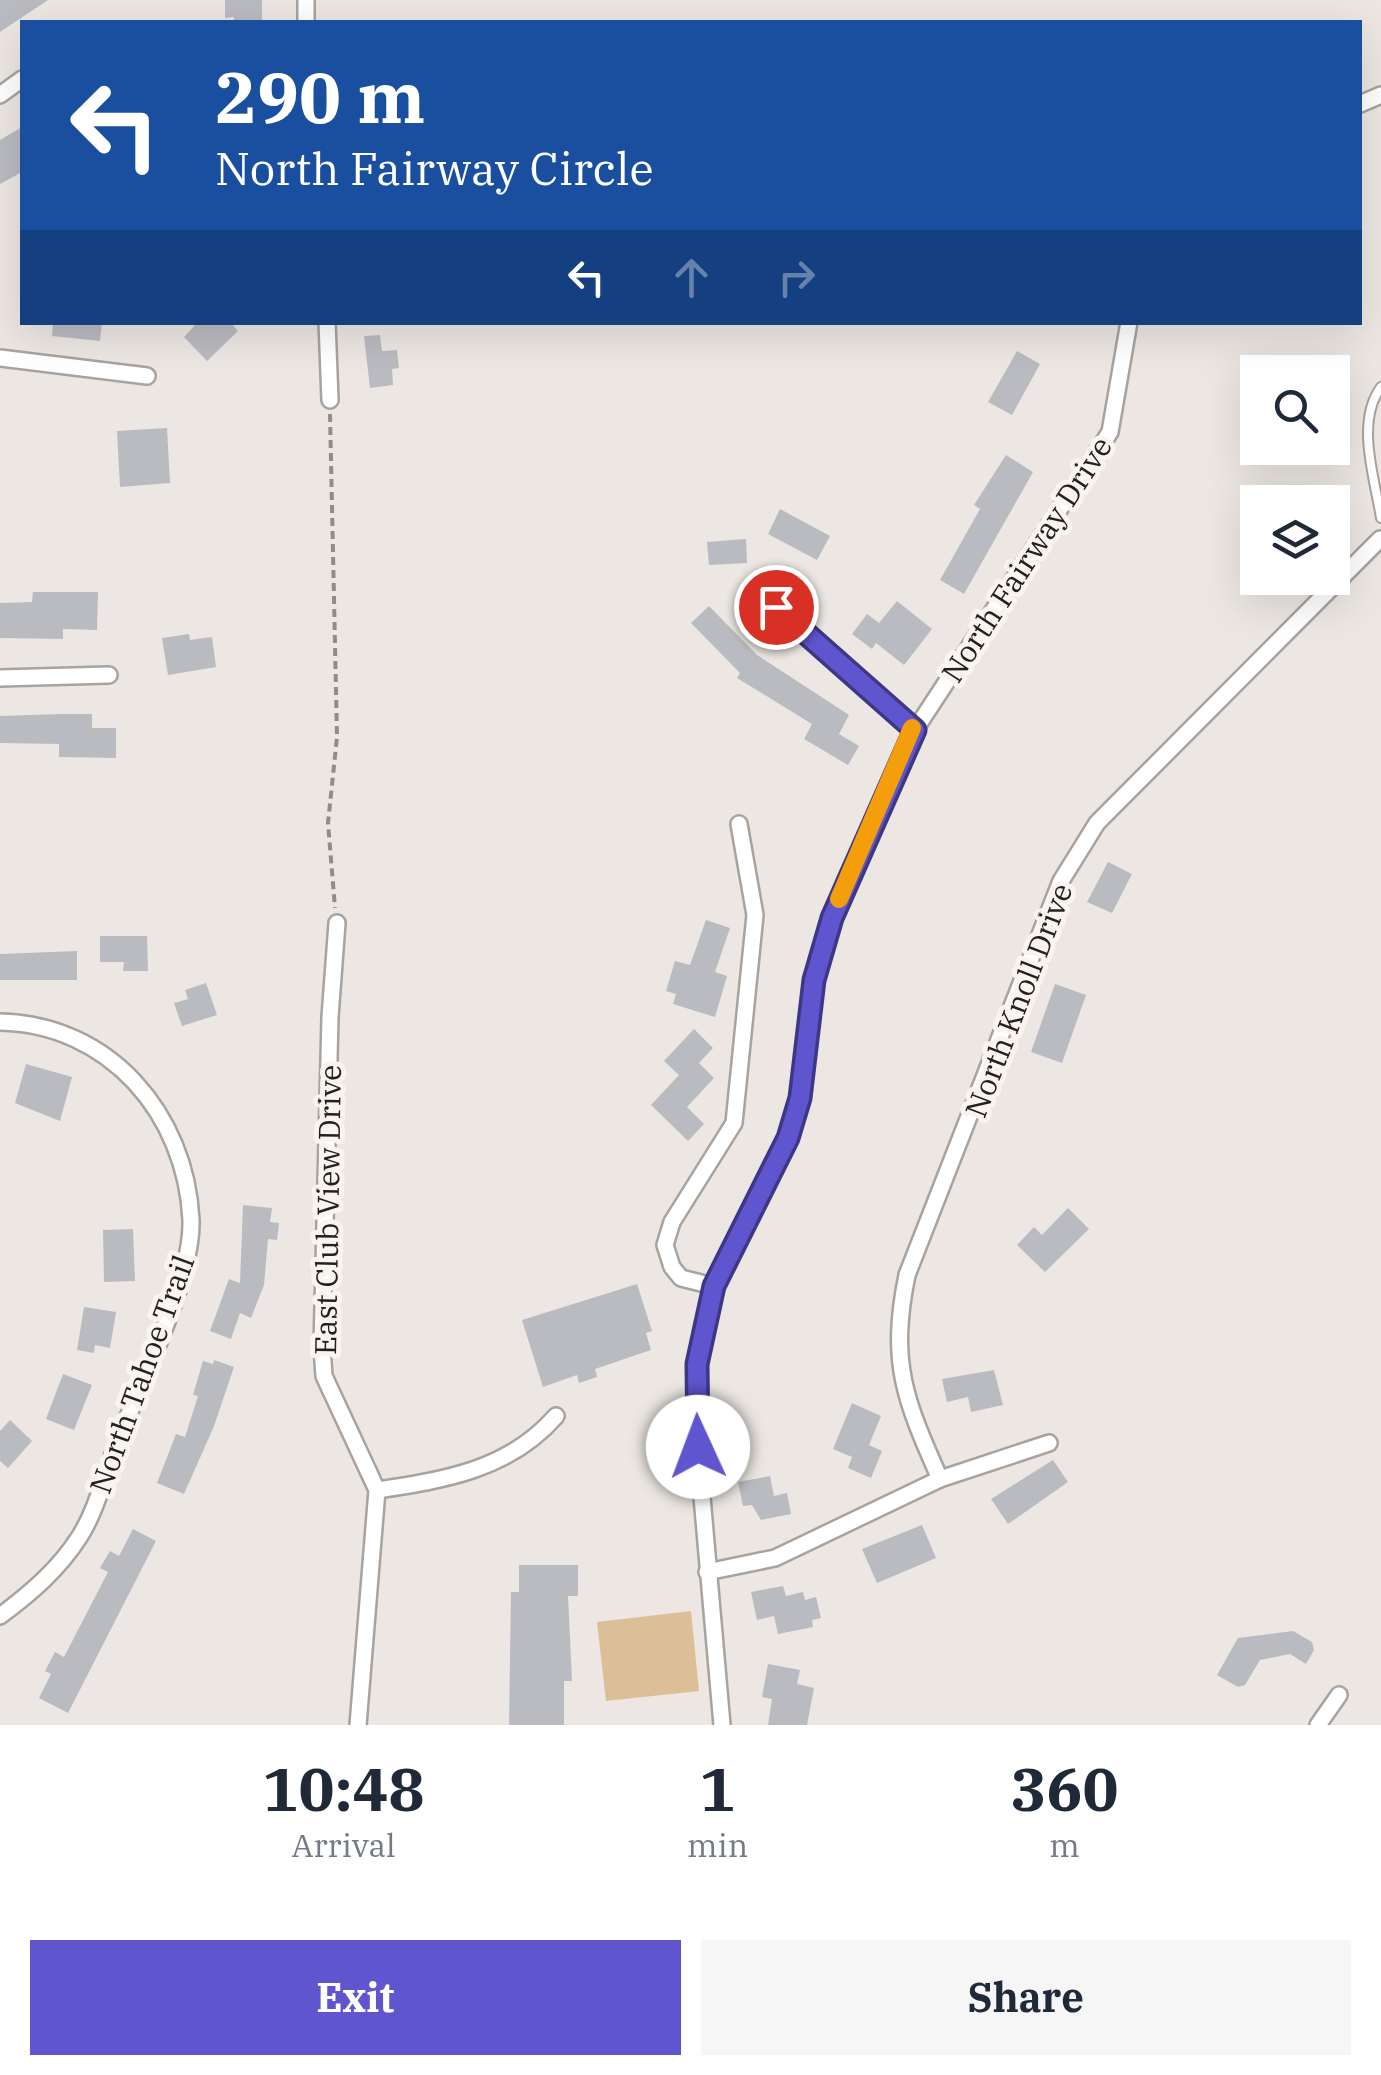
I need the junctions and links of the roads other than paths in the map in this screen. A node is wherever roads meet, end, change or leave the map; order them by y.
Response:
1 (328, 325) edge
2 (1128, 325) edge
3 (0, 358) edge
4 (147, 376) dead end
5 (1381, 387) edge
6 (330, 400) road end
7 (1381, 518) edge
8 (1381, 530) edge
9 (1380, 538) edge
10 (776, 607) dead end
11 (109, 675) dead end
12 (0, 678) edge
13 (915, 730) junction
14 (740, 824) dead end
15 (337, 923) road end
16 (0, 1022) edge
17 (714, 1286) junction
18 (556, 1416) dead end
19 (1049, 1443) dead end
20 (940, 1479) junction
21 (377, 1490) junction
22 (706, 1572) junction
23 (0, 1616) edge
24 (1339, 1695) dead end
25 (358, 1725) edge
26 (722, 1725) edge
27 (1318, 1725) edge

1 - 6 street
2 - 13 street, North Fairway Drive
3 - 4 street
5 - 7 lane
8 - 9 lane
9 - 20 street, North Knoll Drive
10 - 13 street
11 - 12 street
13 - 17 street, North Fairway Drive
14 - 17 street
15 - 21 street, East Club View Drive
16 - 23 street, North Tahoe Trail
17 - 22 street, North Fairway Drive
18 - 21 street
19 - 20 street
20 - 22 street
21 - 25 street, East Club View Drive
22 - 26 street, North Fairway Drive
24 - 27 street

